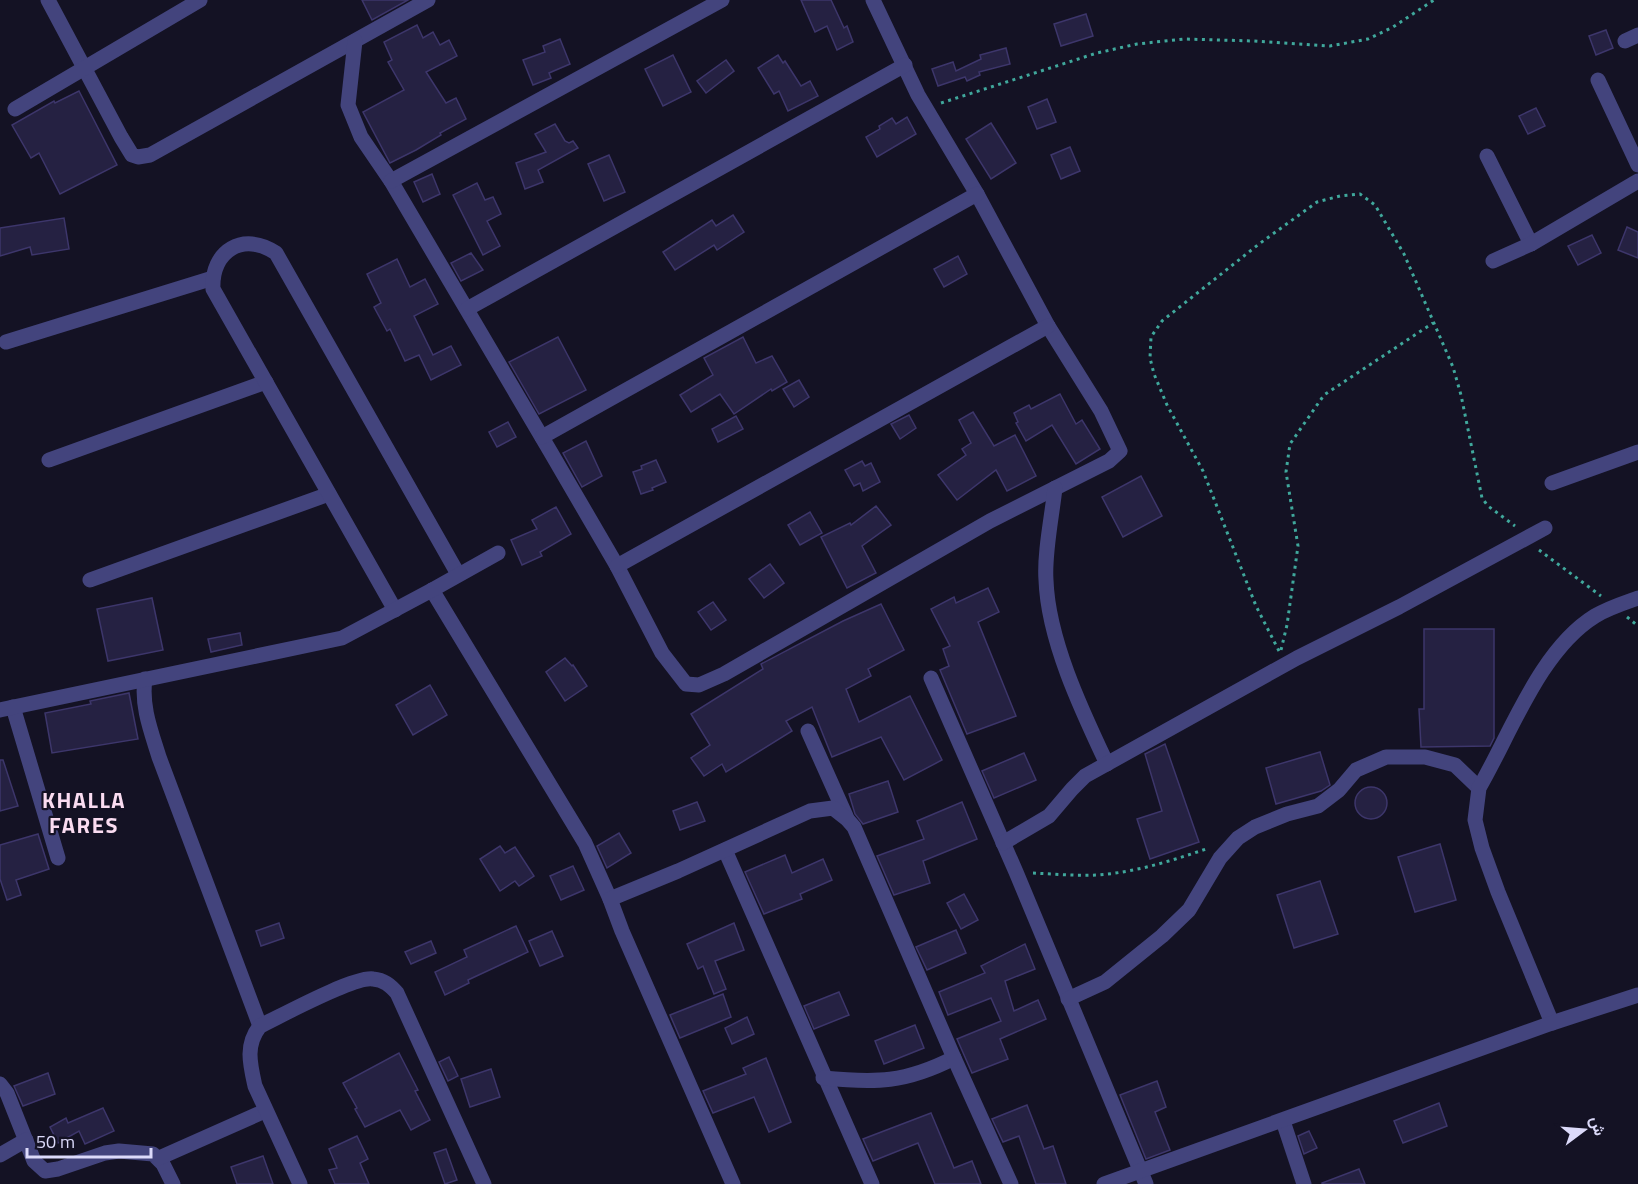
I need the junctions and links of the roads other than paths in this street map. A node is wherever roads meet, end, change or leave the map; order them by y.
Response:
1 (48, 0) edge
2 (200, 0) edge
3 (428, 0) edge
4 (722, 0) edge
5 (873, 0) edge
6 (355, 41) junction
7 (904, 65) junction
8 (83, 68) junction
9 (1598, 80) dead end
10 (15, 109) dead end
11 (1487, 156) dead end
12 (1638, 165) edge
13 (391, 181) junction
14 (1638, 181) edge
15 (977, 194) junction
16 (1532, 244) junction
17 (1493, 261) dead end
18 (213, 278) junction
19 (467, 309) junction
20 (1048, 326) junction
21 (6, 342) dead end
22 (266, 382) junction
23 (542, 437) junction
24 (1638, 452) edge
25 (50, 460) dead end
26 (1552, 483) dead end
27 (1055, 488) junction
28 (329, 494) junction
29 (1545, 528) dead end
30 (498, 553) dead end
31 (617, 566) junction
32 (458, 574) junction
33 (90, 580) dead end
34 (432, 590) junction
35 (1638, 598) edge
36 (395, 610) junction
37 (931, 678) dead end
38 (145, 679) junction
39 (6, 708) edge
40 (808, 731) dead end
41 (1107, 764) junction
42 (1479, 788) junction
43 (847, 819) junction
44 (1004, 843) junction
45 (725, 850) junction
46 (58, 858) dead end
47 (610, 899) junction
48 (1638, 995) edge
49 (1068, 999) junction
50 (1552, 1023) junction
51 (260, 1026) junction
52 (954, 1058) junction
53 (823, 1078) junction
54 (0, 1084) edge
55 (265, 1111) junction
56 (1283, 1121) junction
57 (26, 1140) junction
58 (0, 1155) edge
59 (159, 1158) junction
60 (1144, 1178) edge
61 (173, 1184) edge
62 (300, 1184) edge
63 (484, 1184) edge
64 (733, 1184) edge
65 (872, 1184) edge
66 (1011, 1184) edge
67 (1104, 1184) edge
68 (1304, 1184) edge

1 - 8 street
2 - 8 street
3 - 6 street
4 - 13 street
5 - 7 street
6 - 8 street
6 - 13 street
7 - 15 street
7 - 19 street
8 - 10 street
9 - 12 street
11 - 16 street
13 - 19 street
14 - 16 street
15 - 20 street
15 - 23 street
16 - 17 street
18 - 21 street
18 - 22 street
18 - 32 street
19 - 23 street
20 - 27 street
20 - 31 street
22 - 25 street
22 - 28 street
23 - 31 street
24 - 26 street
27 - 31 street
27 - 41 street
28 - 33 street
28 - 36 street
29 - 41 street
30 - 32 street
32 - 34 street
34 - 36 street
34 - 47 street
35 - 42 street
36 - 38 street
37 - 44 street
38 - 39 street
38 - 51 street
39 - 46 street
40 - 43 street
41 - 44 street
42 - 49 street
42 - 50 street
43 - 45 street
43 - 52 street
44 - 49 street
45 - 47 street
45 - 53 street
47 - 64 street
48 - 50 street
49 - 60 street
50 - 56 street
51 - 55 street
51 - 63 street
52 - 53 street
52 - 66 street
53 - 65 street
54 - 57 street
55 - 59 street
55 - 62 street
56 - 60 street
56 - 68 street
57 - 58 street
57 - 59 street
59 - 61 street
60 - 67 street

